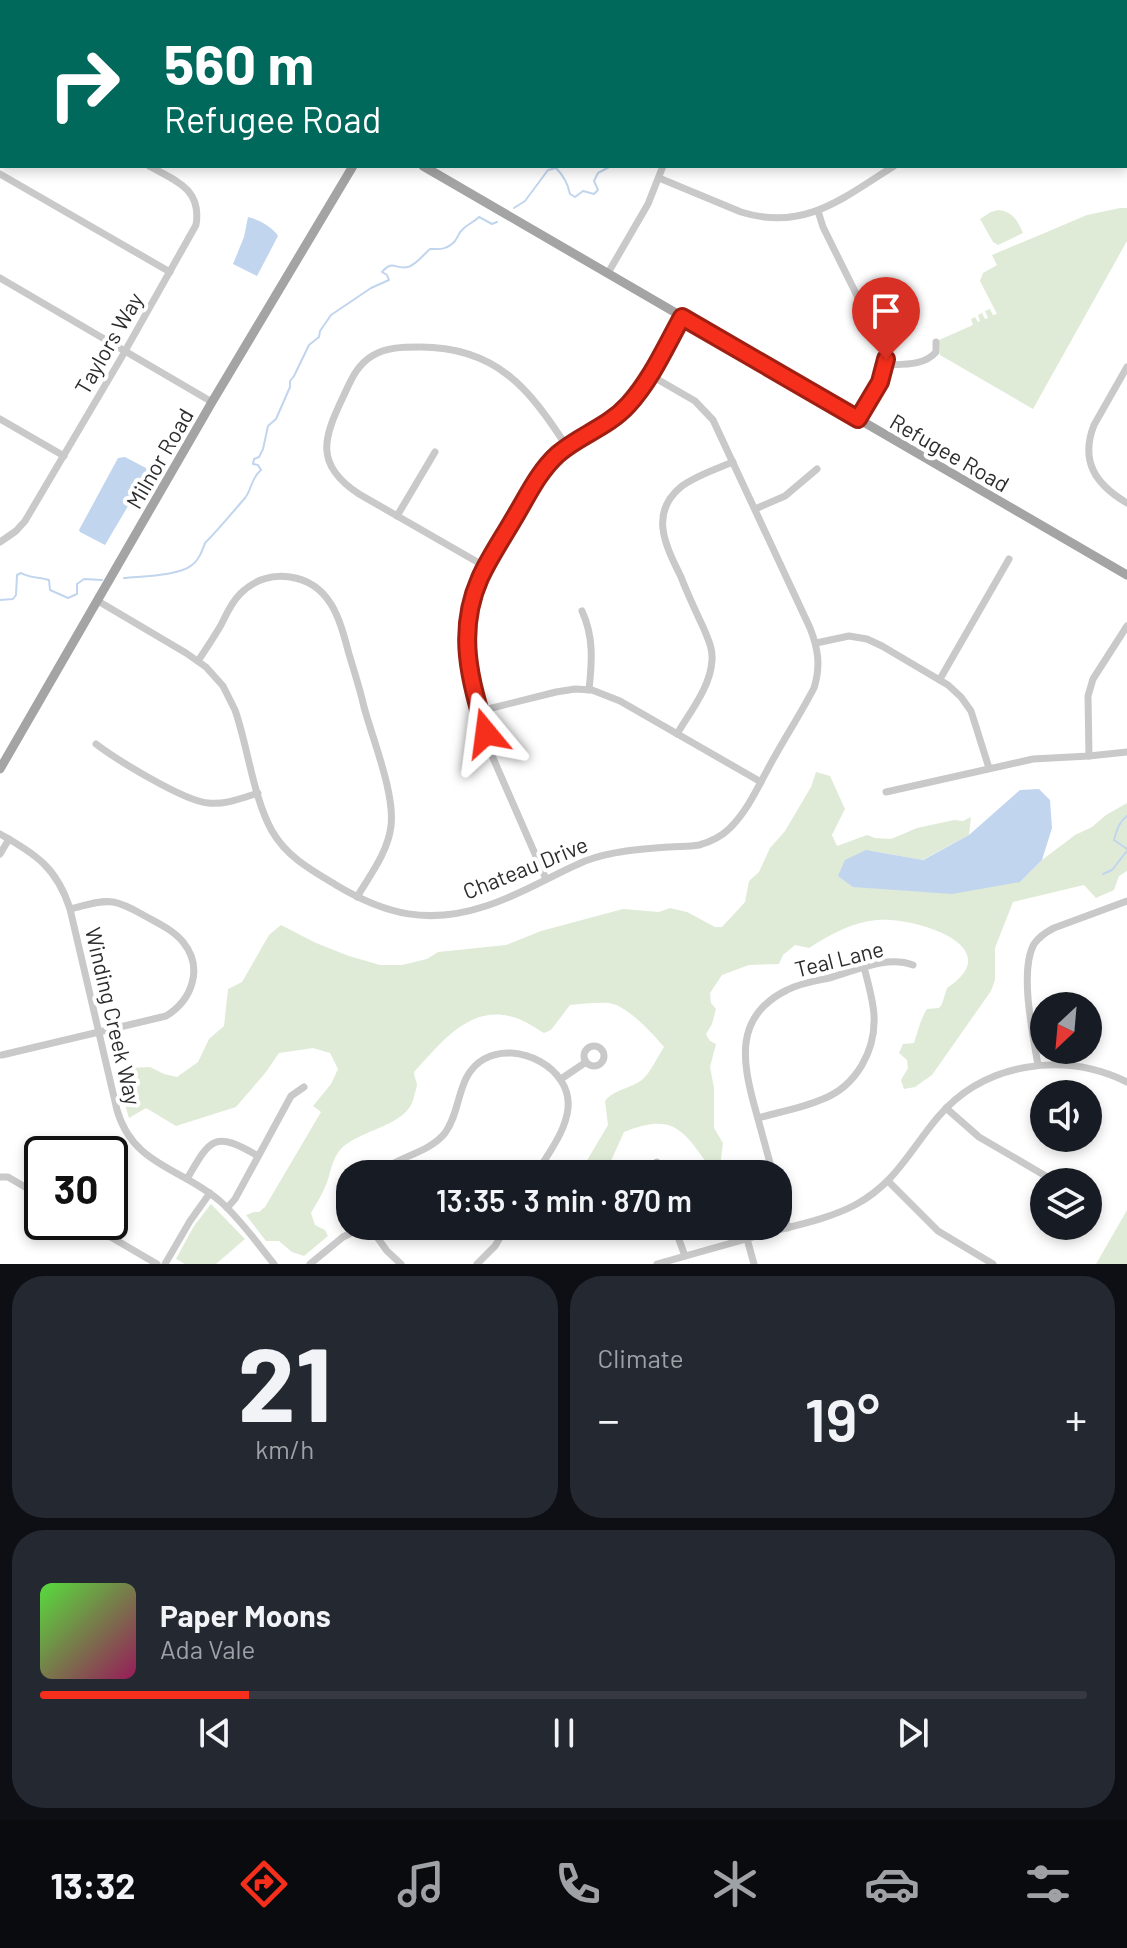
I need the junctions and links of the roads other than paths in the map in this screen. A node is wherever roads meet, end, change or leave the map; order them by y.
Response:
1 (152, 168) edge
2 (352, 168) edge
3 (426, 168) edge
4 (662, 168) edge
5 (891, 168) edge
6 (0, 174) edge
7 (659, 178) junction
8 (818, 211) junction
9 (170, 272) junction
10 (608, 273) junction
11 (0, 278) edge
12 (682, 317) junction
13 (936, 342) dead end
14 (125, 351) junction
15 (885, 365) junction
16 (1127, 367) edge
17 (650, 375) junction
18 (212, 402) junction
19 (0, 419) edge
20 (858, 419) junction
21 (567, 447) junction
22 (435, 452) dead end
23 (64, 456) junction
24 (733, 462) junction
25 (817, 469) dead end
26 (1127, 503) edge
27 (755, 509) junction
28 (397, 516) junction
29 (0, 542) edge
30 (1009, 559) dead end
31 (486, 567) junction
32 (1127, 575) edge
33 (98, 601) junction
34 (582, 611) dead end
35 (1127, 626) edge
36 (816, 643) junction
37 (198, 661) junction
38 (940, 679) junction
39 (589, 690) junction
40 (480, 711) junction
41 (677, 734) junction
42 (96, 744) dead end
43 (1127, 752) edge
44 (1089, 756) junction
45 (989, 768) junction
46 (0, 769) edge
47 (761, 782) junction
48 (886, 792) dead end
49 (258, 793) junction
50 (0, 834) edge
51 (9, 839) junction
52 (0, 854) edge
53 (546, 879) junction
54 (357, 897) junction
55 (1127, 901) edge
56 (70, 909) junction
57 (913, 965) dead end
58 (864, 967) junction
59 (99, 1033) junction
60 (2, 1055) edge
61 (586, 1062) dead end
62 (1038, 1065) junction
63 (561, 1079) junction
64 (1127, 1082) edge
65 (304, 1087) dead end
66 (946, 1108) junction
67 (758, 1118) junction
68 (258, 1156) junction
69 (399, 1160) edge
70 (544, 1160) edge
71 (769, 1160) edge
72 (1032, 1168) edge
73 (0, 1177) edge
74 (187, 1179) junction
75 (888, 1181) junction
76 (24, 1186) edge
77 (210, 1193) junction
78 (227, 1208) junction
79 (792, 1227) edge
80 (116, 1240) edge
81 (339, 1240) edge
82 (378, 1240) edge
83 (499, 1240) edge
84 (679, 1240) edge
85 (743, 1240) edge
86 (747, 1240) edge
87 (685, 1256) junction
88 (157, 1264) edge
89 (165, 1264) edge
90 (274, 1264) edge
91 (310, 1264) edge
92 (401, 1264) edge
93 (477, 1264) edge
94 (657, 1264) edge
95 (754, 1264) edge
96 (993, 1264) edge

1 - 9 street, Taylors Way
2 - 18 main road, Milnor Road
3 - 10 main road, Refugee Road
4 - 7 street
5 - 8 street
6 - 9 street
7 - 8 street
7 - 10 street
8 - 15 street
9 - 14 street, Taylors Way
10 - 12 main road, Refugee Road
11 - 14 street
12 - 17 street
12 - 20 main road, Refugee Road
13 - 15 street
14 - 18 street
14 - 23 street, Taylors Way
15 - 20 street
16 - 26 street
17 - 21 street
17 - 24 street, Chateau Drive
18 - 33 main road, Milnor Road
19 - 23 street
20 - 32 main road, Refugee Road
21 - 28 street
21 - 31 street
22 - 28 street
23 - 29 street, Taylors Way
24 - 27 street, Chateau Drive
24 - 41 street
25 - 27 street
27 - 36 street, Chateau Drive
28 - 31 street
30 - 38 street
31 - 40 street
33 - 37 street, Chateau Drive
33 - 46 main road, Milnor Road
34 - 39 street
35 - 44 street
36 - 38 street
36 - 47 street, Chateau Drive
37 - 49 street, Chateau Drive
37 - 54 street
38 - 45 street
39 - 40 street
39 - 41 street
40 - 53 street
41 - 47 street
42 - 49 street
43 - 44 street
44 - 45 street
45 - 48 street
47 - 53 street, Chateau Drive
49 - 54 street, Chateau Drive
50 - 51 street, Winding Creek Way
51 - 52 street
51 - 56 street, Winding Creek Way
53 - 54 street, Chateau Drive
55 - 62 street
56 - 59 street, Winding Creek Way
56 - 59 street
57 - 58 street, Teal Lane
58 - 67 street
58 - 67 street, Teal Lane
59 - 60 street
59 - 74 street, Winding Creek Way
61 - 63 street
62 - 64 street
62 - 66 street
63 - 69 street
63 - 70 street
65 - 68 street
66 - 72 street
66 - 75 street
67 - 71 street, Teal Lane
68 - 74 street
68 - 78 street
73 - 76 street
74 - 77 street, Winding Creek Way
75 - 79 street
75 - 96 street
77 - 78 street, Winding Creek Way
77 - 89 street
78 - 90 street, Winding Creek Way
80 - 88 street
81 - 91 street
82 - 92 street
83 - 93 street
84 - 87 street
85 - 87 street
86 - 95 street
87 - 94 street

